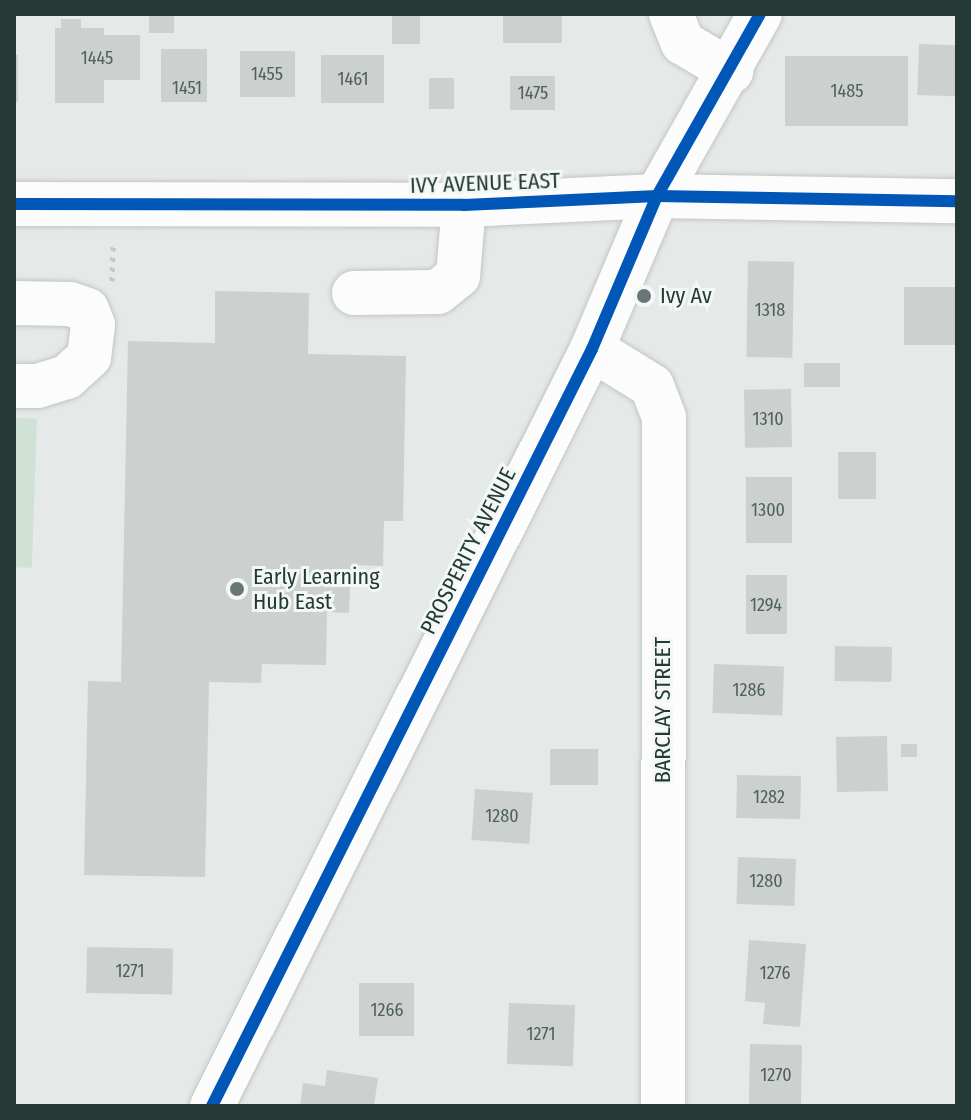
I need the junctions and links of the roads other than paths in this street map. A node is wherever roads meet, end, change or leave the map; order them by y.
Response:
1 (671, 14) edge
2 (760, 14) edge
3 (731, 71) junction
4 (657, 196) junction
5 (957, 201) edge
6 (14, 204) edge
7 (464, 205) junction
8 (354, 293) dead end
9 (14, 303) edge
10 (592, 349) junction
11 (14, 386) edge
12 (212, 1106) edge
13 (663, 1106) edge

1 - 3 street
2 - 3 street, PROSPERITY AVENUE
3 - 4 street, PROSPERITY AVENUE
4 - 5 street, IVY AVENUE EAST
4 - 7 street, IVY AVENUE EAST
4 - 10 street, PROSPERITY AVENUE
6 - 7 street, IVY AVENUE EAST
7 - 8 street
9 - 11 street
10 - 12 street, PROSPERITY AVENUE
10 - 13 street, BARCLAY STREET

